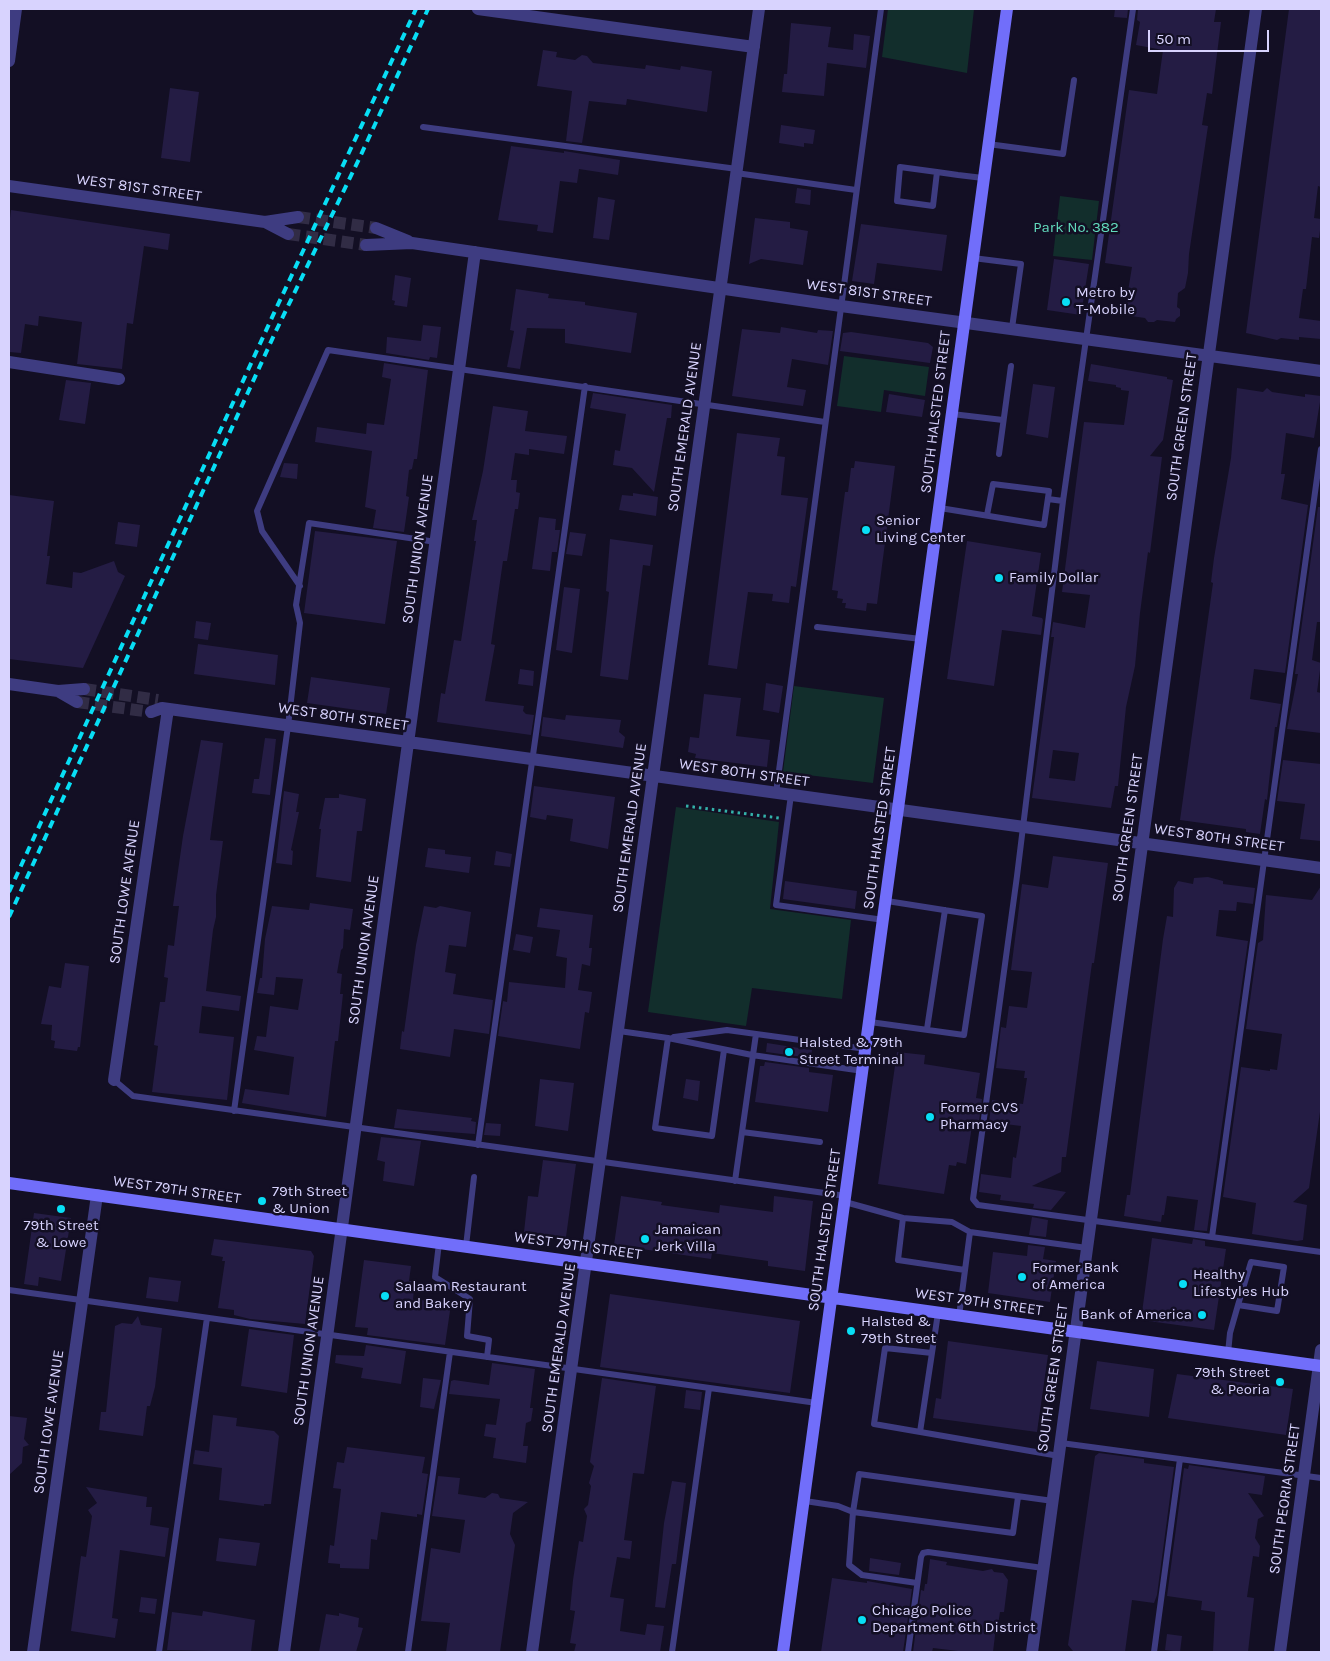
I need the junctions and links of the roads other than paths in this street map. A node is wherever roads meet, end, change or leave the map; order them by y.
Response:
1 (16, 9) edge
2 (478, 9) edge
3 (759, 9) edge
4 (881, 9) edge
5 (1007, 9) edge
6 (1133, 9) edge
7 (1256, 9) edge
8 (754, 47) junction
9 (9, 61) edge
10 (1074, 80) dead end
11 (423, 127) dead end
12 (988, 144) junction
13 (737, 171) junction
14 (937, 172) junction
15 (983, 178) junction
16 (9, 186) edge
17 (856, 190) junction
18 (298, 216) tunnel mouth
19 (265, 222) junction
20 (376, 228) tunnel mouth
21 (288, 234) tunnel mouth
22 (412, 243) junction
23 (366, 245) tunnel mouth
24 (475, 252) junction
25 (972, 258) junction
26 (720, 288) junction
27 (841, 306) junction
28 (964, 322) junction
29 (1012, 328) junction
30 (1087, 340) junction
31 (1208, 355) junction
32 (9, 362) edge
33 (1011, 366) dead end
34 (459, 368) junction
35 (1321, 371) edge
36 (119, 379) dead end
37 (585, 386) junction
38 (705, 403) junction
39 (952, 414) junction
40 (1004, 420) junction
41 (826, 422) junction
42 (1321, 449) edge
43 (999, 454) dead end
44 (1048, 499) junction
45 (1063, 501) junction
46 (940, 508) junction
47 (987, 515) junction
48 (436, 542) junction
49 (300, 586) junction
50 (817, 627) dead end
51 (922, 639) junction
52 (9, 684) edge
53 (84, 689) tunnel mouth
54 (58, 691) junction
55 (77, 702) tunnel mouth
56 (160, 707) joint
57 (288, 726) junction
58 (408, 743) junction
59 (532, 760) junction
60 (653, 777) junction
61 (776, 793) junction
62 (790, 795) junction
63 (900, 810) junction
64 (1022, 827) junction
65 (1143, 844) junction
66 (1265, 861) junction
67 (1321, 868) edge
68 (887, 900) junction
69 (945, 910) junction
70 (884, 920) junction
71 (870, 1022) junction
72 (928, 1029) junction
73 (619, 1031) junction
74 (756, 1034) junction
75 (668, 1038) junction
76 (866, 1049) junction
77 (724, 1050) junction
78 (752, 1055) junction
79 (863, 1071) junction
80 (114, 1080) joint
81 (234, 1111) junction
82 (356, 1128) junction
83 (742, 1132) junction
84 (820, 1142) dead end
85 (478, 1145) junction
86 (601, 1162) junction
87 (474, 1177) dead end
88 (735, 1181) junction
89 (9, 1183) edge
90 (97, 1196) junction
91 (845, 1199) junction
92 (903, 1218) junction
93 (1091, 1221) junction
94 (342, 1229) junction
95 (970, 1232) junction
96 (1212, 1237) junction
97 (439, 1243) junction
98 (466, 1246) junction
99 (1088, 1248) junction
100 (1321, 1252) edge
101 (587, 1263) junction
102 (965, 1270) junction
103 (9, 1290) edge
104 (831, 1297) junction
105 (82, 1300) junction
106 (1238, 1305) junction
107 (938, 1312) junction
108 (959, 1316) junction
109 (207, 1318) junction
110 (1076, 1332) junction
111 (328, 1335) junction
112 (1321, 1350) edge
113 (450, 1352) junction
114 (1228, 1353) junction
115 (932, 1354) junction
116 (487, 1357) junction
117 (1320, 1366) edge
118 (572, 1369) junction
119 (709, 1388) junction
120 (818, 1403) junction
121 (920, 1432) junction
122 (1060, 1450) junction
123 (1180, 1459) junction
124 (1304, 1476) junction
125 (1321, 1478) edge
126 (1018, 1497) junction
127 (1053, 1500) junction
128 (805, 1501) junction
129 (853, 1512) junction
130 (1043, 1568) junction
131 (917, 1583) junction
132 (34, 1652) edge
133 (159, 1652) edge
134 (284, 1652) edge
135 (408, 1652) edge
136 (532, 1652) edge
137 (672, 1652) edge
138 (783, 1652) edge
139 (908, 1652) edge
140 (1032, 1652) edge
141 (1154, 1652) edge
142 (1280, 1652) edge

1 - 9 street
2 - 8 street
3 - 8 street, SOUTH EMERALD AVENUE
4 - 17 lane
5 - 12 main road, SOUTH HALSTED STREET
6 - 30 lane
7 - 31 street, SOUTH GREEN STREET
8 - 13 street, SOUTH EMERALD AVENUE
10 - 12 lane
11 - 13 lane
12 - 15 main road, SOUTH HALSTED STREET
13 - 17 lane
13 - 26 street, SOUTH EMERALD AVENUE
14 - 14 lane
14 - 15 lane
15 - 25 main road, SOUTH HALSTED STREET
16 - 19 street, WEST 81ST STREET
17 - 27 lane
18 - 19 street, WEST 81ST STREET
19 - 21 street, WEST 81ST STREET
20 - 22 street, WEST 81ST STREET
22 - 23 street, WEST 81ST STREET
22 - 24 street, WEST 81ST STREET
24 - 26 street, WEST 81ST STREET
24 - 34 street, SOUTH UNION AVENUE
25 - 28 main road, SOUTH HALSTED STREET
25 - 29 lane
26 - 27 street, WEST 81ST STREET
26 - 38 street, SOUTH EMERALD AVENUE
27 - 28 street, WEST 81ST STREET
27 - 41 lane
28 - 29 street, WEST 81ST STREET
28 - 39 main road, SOUTH HALSTED STREET
29 - 30 street, WEST 81ST STREET
30 - 31 street, WEST 81ST STREET
30 - 45 lane
31 - 35 street, WEST 81ST STREET
31 - 65 street, SOUTH GREEN STREET
32 - 36 street
33 - 40 lane
34 - 37 lane
34 - 48 street, SOUTH UNION AVENUE
34 - 49 lane
37 - 38 lane
37 - 59 lane
38 - 41 lane
38 - 60 street, SOUTH EMERALD AVENUE
39 - 40 lane
39 - 46 main road, SOUTH HALSTED STREET
40 - 43 lane
41 - 61 lane
42 - 66 lane
44 - 45 lane
44 - 47 lane
44 - 47 lane
45 - 64 lane
46 - 47 lane
46 - 51 main road, SOUTH HALSTED STREET
48 - 49 lane
48 - 58 street, SOUTH UNION AVENUE
49 - 57 lane
50 - 51 lane
51 - 63 main road, SOUTH HALSTED STREET
52 - 54 street
53 - 54 street
54 - 55 street
56 - 57 street, WEST 80TH STREET
56 - 80 street, SOUTH LOWE AVENUE
57 - 58 street, WEST 80TH STREET
57 - 81 lane
58 - 59 street, WEST 80TH STREET
58 - 82 street, SOUTH UNION AVENUE
59 - 60 street, WEST 80TH STREET
59 - 85 lane
60 - 61 street, WEST 80TH STREET
60 - 73 street, SOUTH EMERALD AVENUE
61 - 62 street, WEST 80TH STREET
62 - 63 street, WEST 80TH STREET
62 - 70 lane
63 - 64 street, WEST 80TH STREET
63 - 68 main road, SOUTH HALSTED STREET
64 - 65 street, WEST 80TH STREET
64 - 93 lane
65 - 66 street, WEST 80TH STREET
65 - 93 street, SOUTH GREEN STREET
66 - 67 street, WEST 80TH STREET
66 - 96 lane
68 - 69 lane
68 - 70 main road, SOUTH HALSTED STREET
69 - 72 lane
69 - 72 lane
70 - 71 main road, SOUTH HALSTED STREET
71 - 72 lane
71 - 76 main road, SOUTH HALSTED STREET
73 - 75 lane
73 - 86 street, SOUTH EMERALD AVENUE
74 - 75 lane
74 - 76 lane
74 - 78 lane
75 - 77 lane
75 - 77 lane
76 - 79 main road, SOUTH HALSTED STREET
77 - 78 lane
78 - 79 lane
78 - 83 lane
79 - 91 main road, SOUTH HALSTED STREET
80 - 81 lane
81 - 82 lane
82 - 85 lane
82 - 94 street, SOUTH UNION AVENUE
83 - 84 lane
83 - 88 lane
85 - 86 lane
86 - 88 lane
86 - 101 street, SOUTH EMERALD AVENUE
87 - 98 lane
88 - 91 lane
89 - 90 main road, WEST 79TH STREET
90 - 94 main road, WEST 79TH STREET
90 - 105 street, SOUTH LOWE AVENUE
91 - 92 lane
91 - 104 main road, SOUTH HALSTED STREET
92 - 95 lane
92 - 102 lane
93 - 96 lane
93 - 99 street, SOUTH GREEN STREET
94 - 97 main road, WEST 79TH STREET
94 - 111 street, SOUTH UNION AVENUE
95 - 99 lane
95 - 102 lane
96 - 100 lane
97 - 98 main road, WEST 79TH STREET
97 - 116 lane
98 - 101 main road, WEST 79TH STREET
99 - 110 street, SOUTH GREEN STREET
101 - 104 main road, WEST 79TH STREET
101 - 118 street, SOUTH EMERALD AVENUE
102 - 108 lane
103 - 105 lane
104 - 107 main road, WEST 79TH STREET
104 - 120 main road, SOUTH HALSTED STREET
105 - 109 lane
105 - 132 street, SOUTH LOWE AVENUE
106 - 106 lane
106 - 114 lane
107 - 108 main road, WEST 79TH STREET
107 - 115 lane
108 - 110 main road, WEST 79TH STREET
109 - 111 lane
109 - 133 lane
110 - 114 main road, WEST 79TH STREET
110 - 122 street, SOUTH GREEN STREET
111 - 113 lane
111 - 134 street, SOUTH UNION AVENUE
112 - 117 street, SOUTH PEORIA STREET
113 - 116 lane
113 - 135 lane
114 - 117 main road, WEST 79TH STREET
115 - 121 lane
115 - 121 lane
116 - 118 lane
117 - 124 street, SOUTH PEORIA STREET
118 - 119 lane
118 - 136 street, SOUTH EMERALD AVENUE
119 - 120 lane
119 - 137 lane
120 - 128 main road, SOUTH HALSTED STREET
121 - 122 lane
122 - 123 lane
122 - 127 street, SOUTH GREEN STREET
123 - 124 lane
123 - 141 lane
124 - 125 lane
124 - 142 street, SOUTH PEORIA STREET
126 - 127 lane
126 - 129 lane
126 - 129 lane
127 - 130 street, SOUTH GREEN STREET
128 - 129 lane
128 - 138 main road, SOUTH HALSTED STREET
129 - 131 lane
130 - 131 lane
130 - 140 street, SOUTH GREEN STREET
131 - 139 lane

